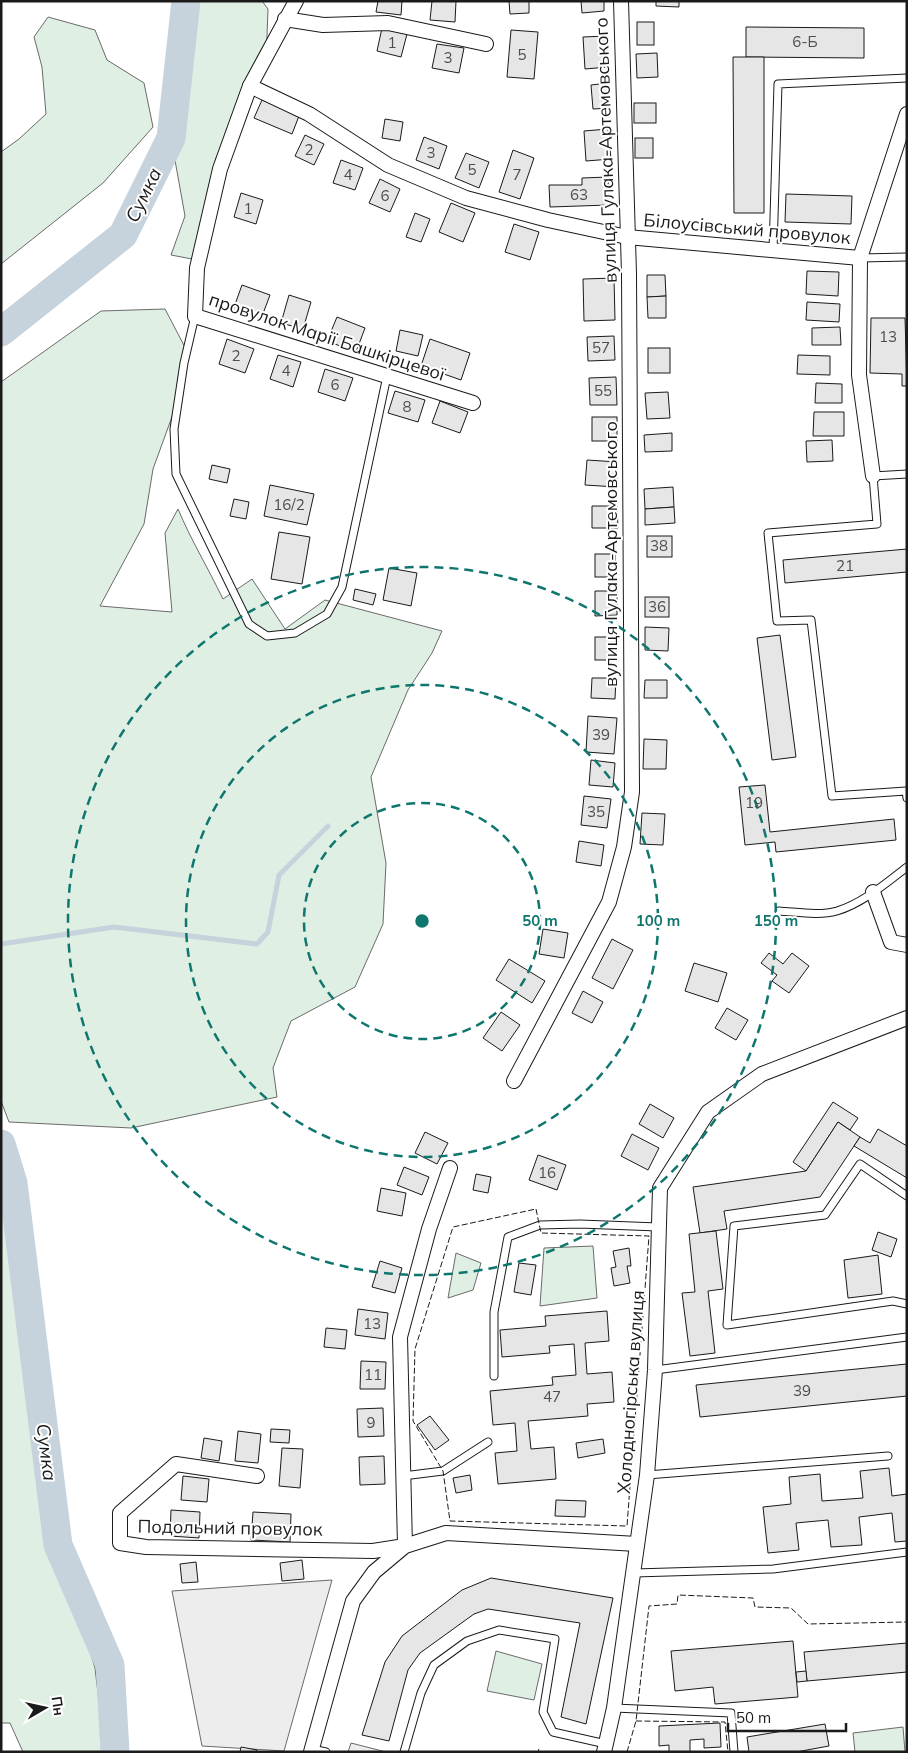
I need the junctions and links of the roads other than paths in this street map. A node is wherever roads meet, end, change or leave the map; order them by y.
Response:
1 (296, 1) edge
2 (621, 1) edge
3 (285, 18) junction
4 (486, 44) dead end
5 (907, 78) edge
6 (250, 86) junction
7 (907, 114) edge
8 (627, 237) junction
9 (773, 250) junction
10 (907, 257) edge
11 (860, 258) junction
12 (196, 316) junction
13 (387, 376) junction
14 (473, 403) dead end
15 (907, 474) edge
16 (873, 476) junction
17 (907, 798) edge
18 (907, 867) edge
19 (873, 892) junction
20 (779, 911) dead end
21 (906, 947) edge
22 (907, 1018) edge
23 (514, 1081) dead end
24 (450, 1168) dead end
25 (907, 1196) edge
26 (658, 1227) junction
27 (907, 1304) edge
28 (907, 1337) edge
29 (655, 1370) junction
30 (494, 1376) dead end
31 (488, 1442) dead end
32 (888, 1456) dead end
33 (647, 1475) junction
34 (257, 1476) dead end
35 (403, 1476) junction
36 (637, 1544) junction
37 (405, 1546) junction
38 (907, 1552) edge
39 (634, 1573) junction
40 (614, 1708) junction
41 (605, 1748) edge
42 (312, 1750) edge
43 (326, 1752) edge
44 (404, 1752) edge
45 (734, 1752) edge

1 - 3 street
2 - 8 street, вулиця Гулака-Артемовського
3 - 4 street
3 - 6 street
5 - 9 lane
6 - 8 street, Білоусівський провулок
6 - 12 street, провулок Марії Башкірцевої
7 - 11 street
8 - 9 street, Білоусівський провулок
8 - 23 street, вулиця Гулака-Артемовського
9 - 11 street, Білоусівський провулок
10 - 11 lane
11 - 16 street
12 - 13 street, провулок Марії Башкірцевої
12 - 13 lane
13 - 14 street, провулок Марії Башкірцевої
15 - 16 lane
16 - 17 lane
18 - 19 lane
19 - 20 lane
19 - 21 street
22 - 26 street, Холодногірська вулиця
24 - 35 street
25 - 27 lane
26 - 29 street, Холодногірська вулиця
26 - 30 lane
28 - 29 lane
29 - 33 street, Холодногірська вулиця
31 - 35 lane
32 - 33 lane
33 - 36 street, Холодногірська вулиця
34 - 37 street, Подольний провулок
35 - 37 street
36 - 37 street
36 - 39 street, Холодногірська вулиця
37 - 42 street
38 - 39 lane
39 - 40 street, Холодногірська вулиця
40 - 41 street, Холодногірська вулиця
40 - 45 lane
41 - 44 lane
42 - 43 lane

